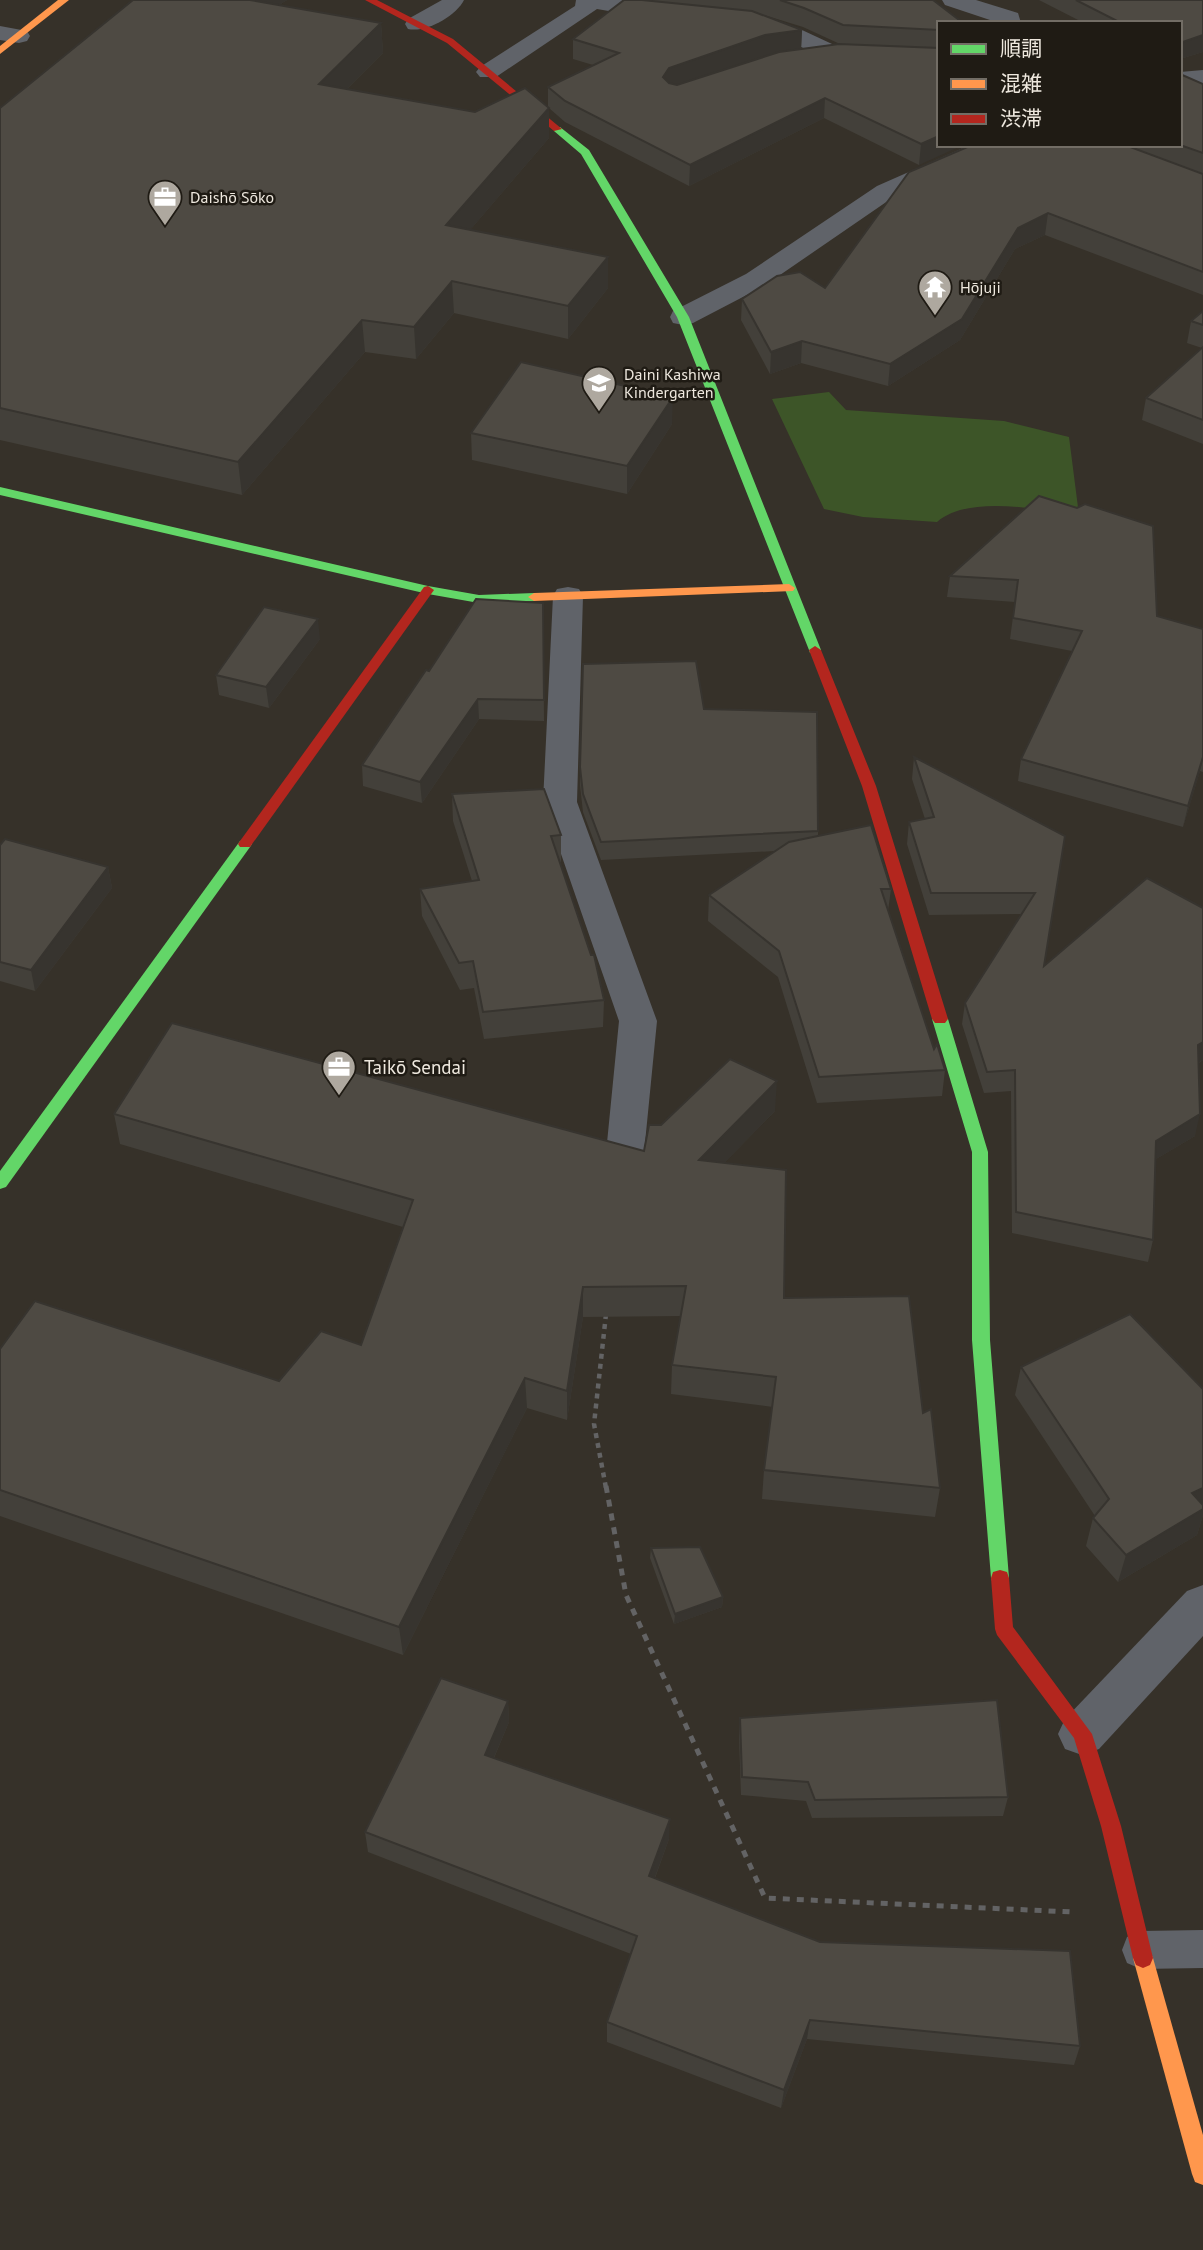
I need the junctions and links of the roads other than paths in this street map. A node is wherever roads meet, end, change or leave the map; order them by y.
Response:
1 (64, 0) edge
2 (370, 0) edge
3 (453, 0) edge
4 (953, 0) edge
5 (587, 1) edge
6 (691, 17) edge
7 (729, 20) edge
8 (1010, 21) edge
9 (416, 24) junction
10 (9, 35) edge
11 (0, 51) edge
12 (837, 55) junction
13 (862, 56) edge
14 (799, 60) edge
15 (488, 72) junction
16 (1203, 77) edge
17 (1182, 79) edge
18 (986, 147) edge
19 (683, 317) junction
20 (0, 491) edge
21 (789, 588) junction
22 (428, 590) junction
23 (568, 596) junction
24 (625, 1153) edge
25 (0, 1183) edge
26 (1203, 1605) edge
27 (1082, 1734) junction
28 (1136, 1932) junction
29 (1203, 1950) edge
30 (1203, 2174) edge

1 - 10 street
2 - 9 street
3 - 9 street
4 - 8 street
5 - 6 street
5 - 15 street
7 - 12 street
9 - 15 street
10 - 11 street
12 - 13 street
12 - 14 street
15 - 19 street
16 - 17 street
18 - 19 street
19 - 21 street
20 - 22 street
21 - 23 street
21 - 27 street
22 - 23 street
22 - 25 street
23 - 24 street
26 - 27 street
27 - 28 street
28 - 29 lane
28 - 30 street

